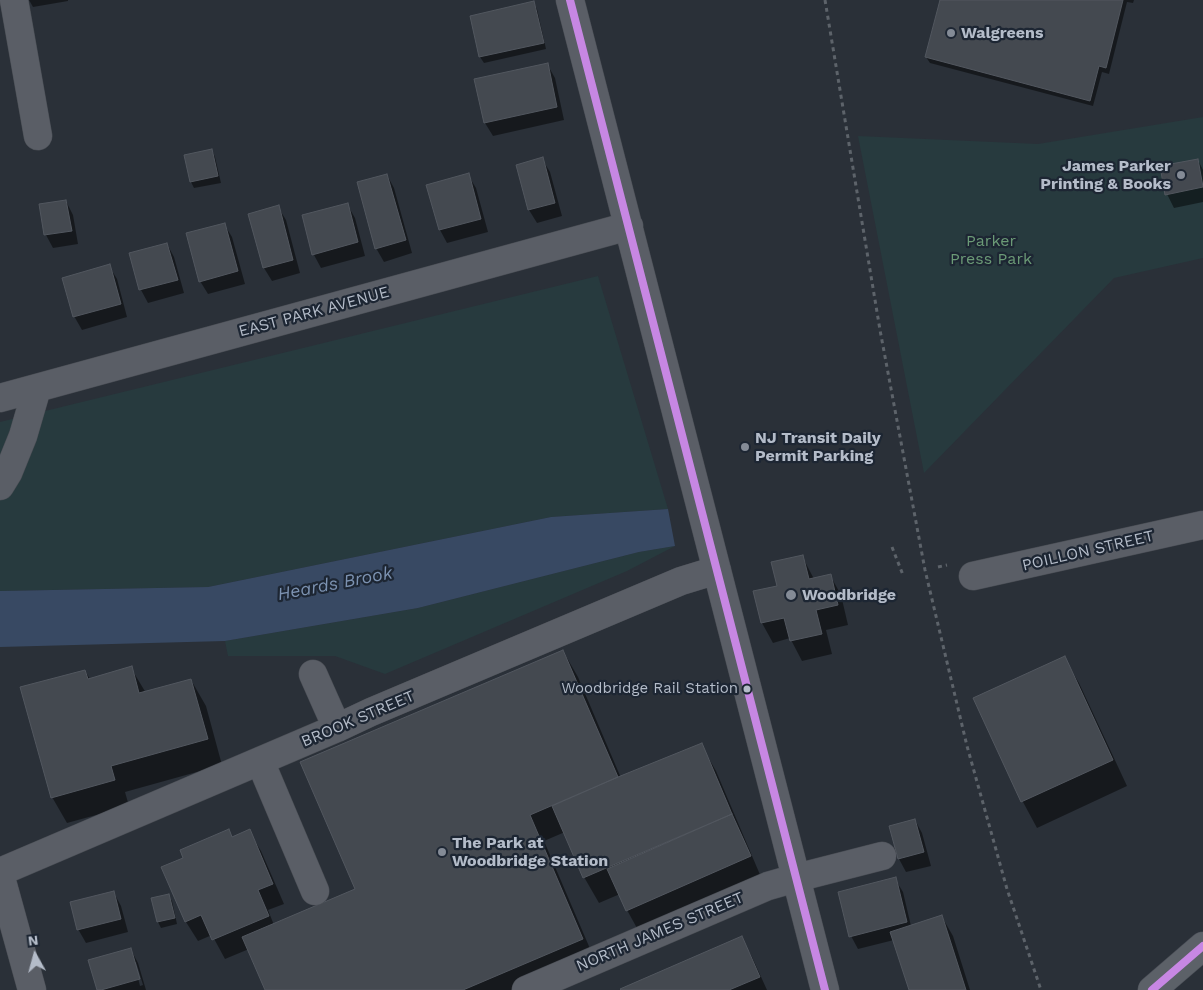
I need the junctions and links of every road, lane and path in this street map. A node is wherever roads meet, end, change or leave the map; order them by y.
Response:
1 (14, 0) edge
2 (570, 0) edge
3 (825, 0) edge
4 (38, 136) dead end
5 (629, 226) junction
6 (37, 388) junction
7 (0, 398) edge
8 (0, 486) edge
9 (1203, 525) edge
10 (892, 547) dead end
11 (717, 570) junction
12 (903, 575) dead end
13 (973, 576) dead end
14 (313, 674) dead end
15 (338, 728) junction
16 (260, 761) junction
17 (882, 856) dead end
18 (0, 873) edge
19 (796, 878) junction
20 (315, 891) dead end
21 (1203, 946) edge
22 (11, 959) edge
23 (32, 990) edge
24 (526, 990) edge
25 (825, 990) edge
26 (1041, 990) edge
27 (1152, 990) edge

1 - 4 street
2 - 5 street
3 - 26 path
5 - 6 street, EAST PARK AVENUE
5 - 11 street
6 - 7 street, EAST PARK AVENUE
6 - 8 street
9 - 13 street, POILLON STREET
10 - 12 path
11 - 15 street, BROOK STREET
11 - 19 street
14 - 15 street
15 - 16 street, BROOK STREET
16 - 18 street, BROOK STREET
16 - 20 street
17 - 19 street, NORTH JAMES STREET
18 - 22 street
19 - 24 street, NORTH JAMES STREET
19 - 25 street
21 - 27 main road
22 - 23 street

